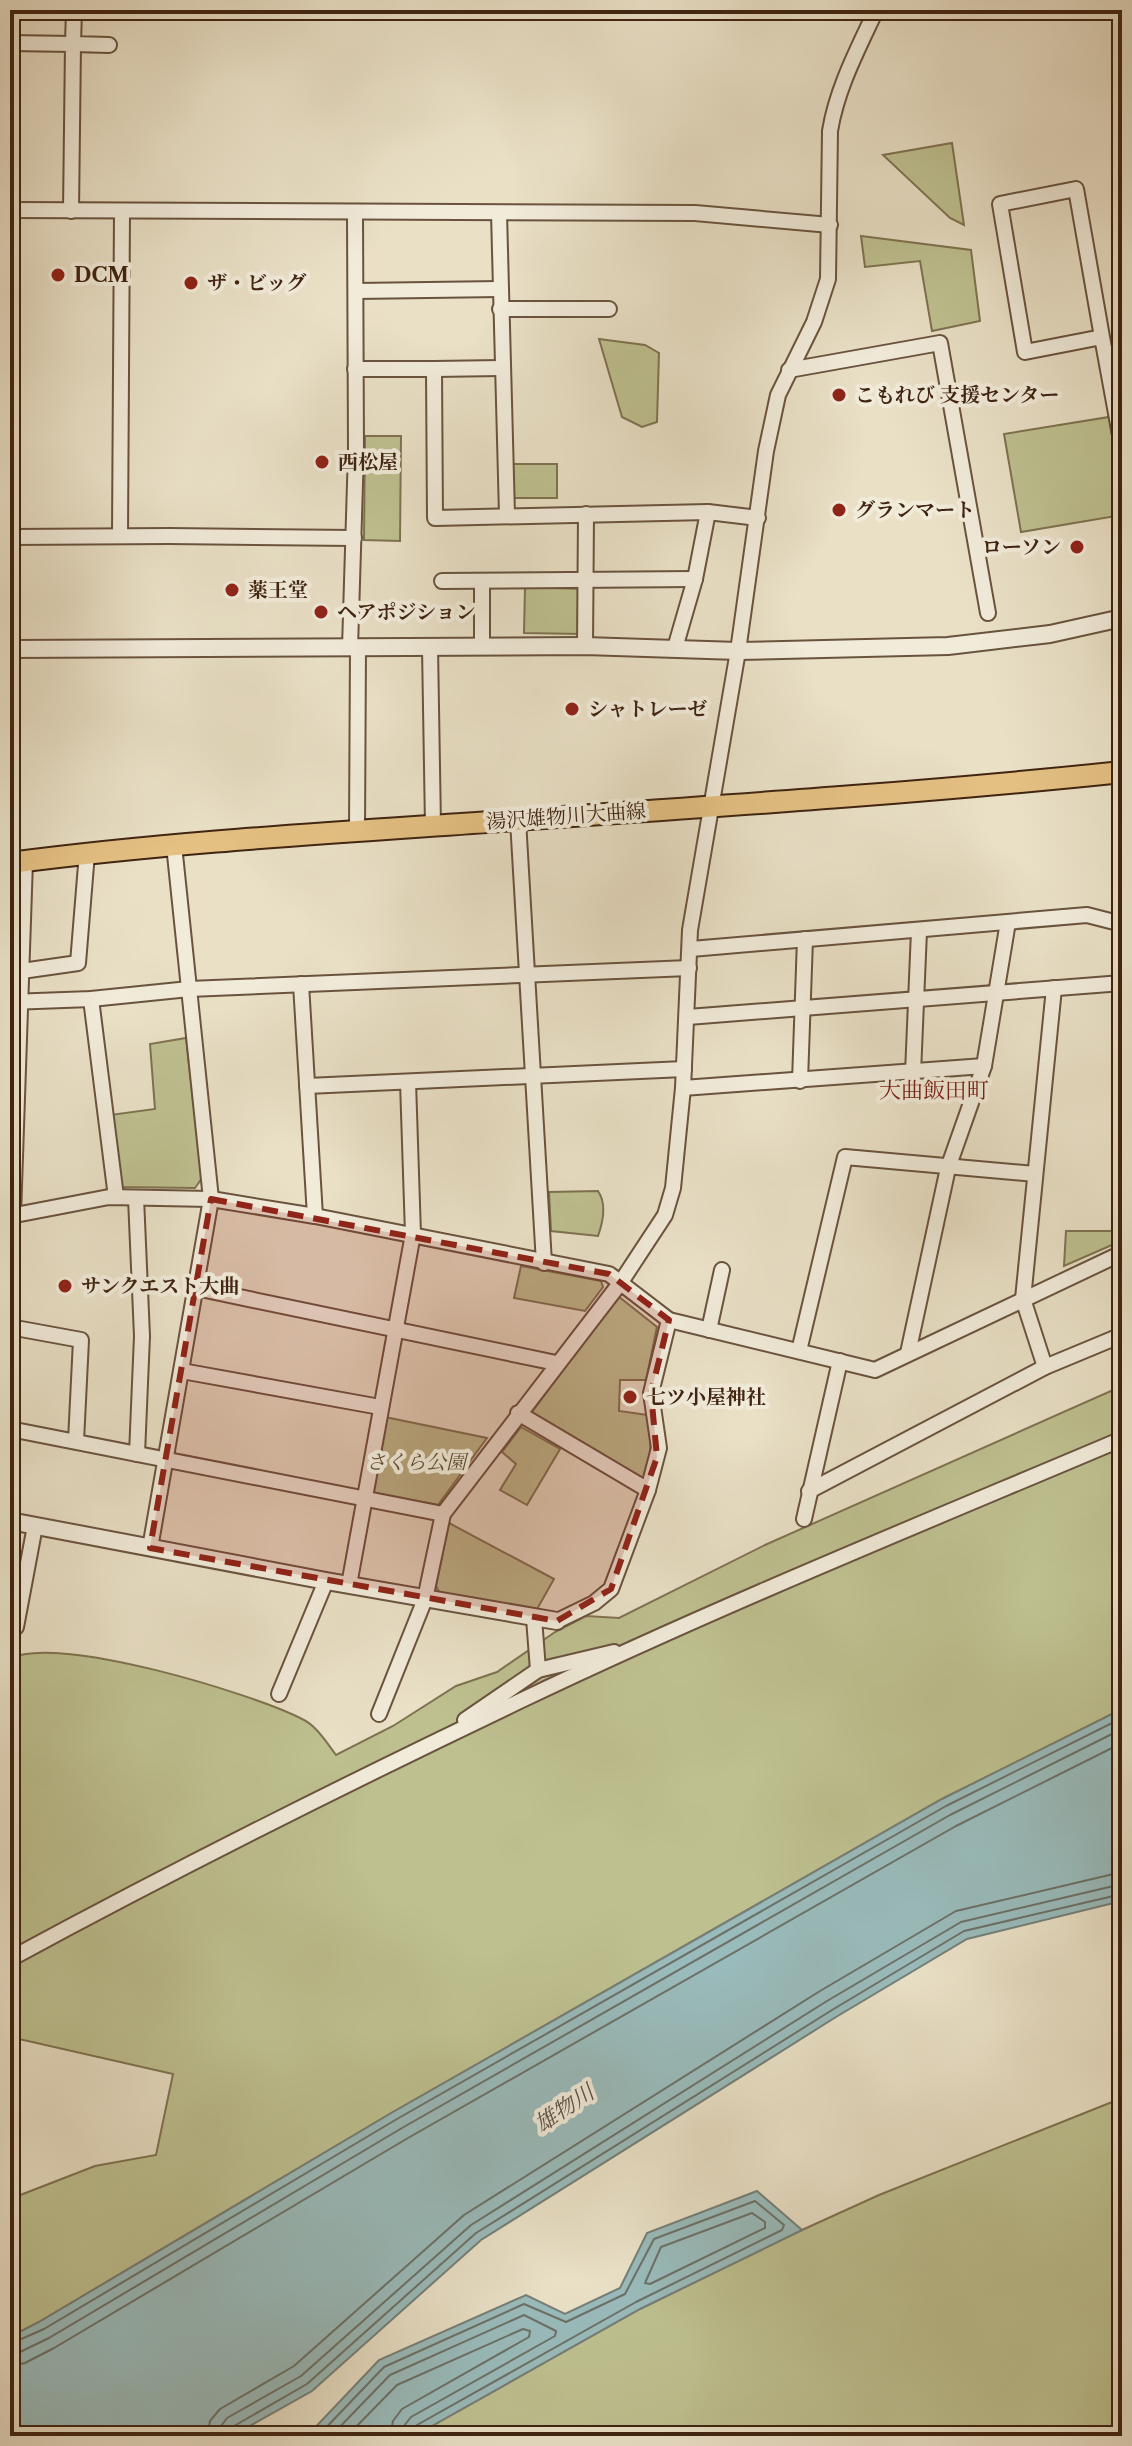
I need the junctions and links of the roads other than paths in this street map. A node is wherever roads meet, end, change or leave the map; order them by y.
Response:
1 (74, 10) edge
2 (876, 10) edge
3 (10, 43) edge
4 (73, 44) junction
5 (109, 45) dead end
6 (10, 210) edge
7 (71, 211) junction
8 (122, 212) junction
9 (355, 213) junction
10 (499, 213) junction
11 (830, 225) junction
12 (500, 289) junction
13 (356, 291) junction
14 (500, 309) junction
15 (609, 309) dead end
16 (1102, 337) junction
17 (501, 368) junction
18 (355, 369) junction
19 (434, 369) junction
20 (789, 370) junction
21 (1122, 446) edge
22 (708, 512) junction
23 (586, 514) junction
24 (507, 515) junction
25 (758, 518) junction
26 (120, 535) junction
27 (10, 537) edge
28 (354, 538) junction
29 (695, 579) junction
30 (588, 580) junction
31 (442, 581) dead end
32 (482, 581) junction
33 (988, 613) dead end
34 (1122, 618) edge
35 (585, 646) junction
36 (430, 647) junction
37 (482, 647) junction
38 (354, 648) junction
39 (675, 648) junction
40 (10, 649) edge
41 (738, 651) junction
42 (1122, 772) edge
43 (710, 805) junction
44 (518, 820) junction
45 (433, 826) junction
46 (357, 830) junction
47 (174, 845) junction
48 (87, 853) junction
49 (18, 862) edge
50 (1008, 922) junction
51 (1122, 924) edge
52 (919, 931) junction
53 (805, 939) junction
54 (691, 949) junction
55 (689, 968) junction
56 (22, 971) junction
57 (528, 974) junction
58 (1122, 983) edge
59 (301, 984) junction
60 (1054, 988) junction
61 (189, 989) junction
62 (996, 993) junction
63 (91, 999) junction
64 (15, 1001) edge
65 (917, 1001) junction
66 (803, 1008) junction
67 (688, 1017) junction
68 (984, 1066) junction
69 (684, 1069) junction
70 (913, 1073) junction
71 (533, 1076) junction
72 (800, 1081) junction
73 (408, 1082) junction
74 (307, 1086) junction
75 (683, 1088) junction
76 (948, 1168) junction
77 (1035, 1174) junction
78 (116, 1197) junction
79 (136, 1198) junction
80 (211, 1199) junction
81 (11, 1216) edge
82 (315, 1216) junction
83 (10, 1232) edge
84 (413, 1234) junction
85 (1122, 1253) edge
86 (544, 1263) junction
87 (722, 1270) dead end
88 (621, 1282) junction
89 (196, 1288) junction
90 (1023, 1299) junction
91 (669, 1320) junction
92 (10, 1327) edge
93 (396, 1329) junction
94 (709, 1330) junction
95 (1122, 1335) edge
96 (799, 1351) junction
97 (908, 1353) junction
98 (840, 1361) junction
99 (556, 1363) junction
100 (1045, 1367) junction
101 (182, 1371) junction
102 (380, 1407) junction
103 (518, 1413) junction
104 (10, 1429) edge
105 (1122, 1430) edge
106 (76, 1441) junction
107 (1116, 1442) edge
108 (137, 1454) junction
109 (167, 1460) junction
110 (648, 1490) junction
111 (809, 1491) junction
112 (364, 1498) junction
113 (443, 1514) junction
114 (804, 1519) dead end
115 (10, 1521) edge
116 (35, 1526) junction
117 (150, 1548) junction
118 (326, 1581) junction
119 (349, 1585) junction
120 (425, 1599) junction
121 (534, 1618) junction
122 (557, 1621) joint
123 (10, 1626) edge
124 (627, 1652) junction
125 (538, 1670) junction
126 (279, 1694) dead end
127 (379, 1714) dead end
128 (440, 1741) junction
129 (10, 1959) edge

1 - 4 street
2 - 11 street
3 - 4 street
4 - 5 street
4 - 7 street
6 - 7 street
7 - 8 street
8 - 9 street
8 - 26 street
9 - 10 street
9 - 13 street
10 - 11 street
10 - 12 street
11 - 20 street
12 - 13 street
12 - 14 street
13 - 18 street
14 - 15 street
14 - 17 street
16 - 16 street
16 - 21 street
17 - 19 street
17 - 24 street
18 - 19 street
18 - 28 street
19 - 24 street
20 - 25 street
20 - 33 street
22 - 23 street
22 - 25 street
22 - 29 street
23 - 24 street
23 - 30 street
25 - 41 street
26 - 27 street
26 - 28 street
28 - 38 street
29 - 30 street
29 - 39 street
30 - 32 street
30 - 35 street
31 - 32 street
32 - 37 street
34 - 41 street
35 - 37 street
35 - 39 street
36 - 37 street
36 - 38 street
36 - 45 street
38 - 40 street
38 - 46 street
39 - 41 street
41 - 43 street
42 - 43 main road, 湯沢雄物川大曲線
43 - 44 main road, 湯沢雄物川大曲線
43 - 54 street
44 - 45 main road, 湯沢雄物川大曲線
44 - 57 street
45 - 46 main road, 湯沢雄物川大曲線
46 - 47 main road, 湯沢雄物川大曲線
47 - 48 main road, 湯沢雄物川大曲線
47 - 61 street
48 - 49 main road, 湯沢雄物川大曲線
48 - 56 street
49 - 56 street
50 - 51 street
50 - 52 street
50 - 62 street
52 - 53 street
52 - 65 street
53 - 54 street
53 - 66 street
54 - 55 street
55 - 57 street
55 - 67 street
56 - 64 street
57 - 59 street
57 - 71 street
58 - 60 street
59 - 61 street
59 - 74 street
60 - 62 street
60 - 77 street
61 - 63 street
61 - 80 street
62 - 65 street
62 - 68 street
63 - 64 street
63 - 78 street
64 - 81 street
65 - 66 street
65 - 70 street
66 - 67 street
66 - 72 street
67 - 69 street
68 - 70 street
68 - 76 street
69 - 71 street
69 - 75 street
70 - 72 street
71 - 73 street
71 - 86 street
72 - 75 street
73 - 74 street
73 - 84 street
74 - 82 street
75 - 88 street
76 - 77 street
76 - 96 street
76 - 97 street
77 - 90 street
78 - 79 street
78 - 81 street
79 - 80 street
79 - 108 street
80 - 82 street
80 - 89 street
81 - 83 street
82 - 84 street
84 - 86 street
84 - 93 street
85 - 90 street
86 - 88 street
87 - 94 street
88 - 91 street
88 - 99 street
89 - 93 street
89 - 101 street
90 - 97 street
90 - 100 street
91 - 94 street
91 - 110 street
92 - 106 street
93 - 99 street
93 - 102 street
94 - 96 street
95 - 100 street
96 - 98 street
97 - 98 street
98 - 111 street
99 - 103 street
100 - 111 street
101 - 102 street
101 - 109 street
102 - 112 street
103 - 110 street
103 - 113 street
104 - 106 street
105 - 107 street
106 - 108 street
107 - 124 street
108 - 109 street
109 - 112 street
109 - 117 street
110 - 122 street
111 - 114 street
112 - 113 street
112 - 119 street
113 - 120 street
115 - 116 street
116 - 117 street
116 - 123 street
117 - 118 street
118 - 119 street
118 - 126 street
119 - 120 street
120 - 121 street
120 - 127 street
121 - 122 street
121 - 125 street
124 - 125 street
124 - 128 street
125 - 128 street
128 - 129 street

